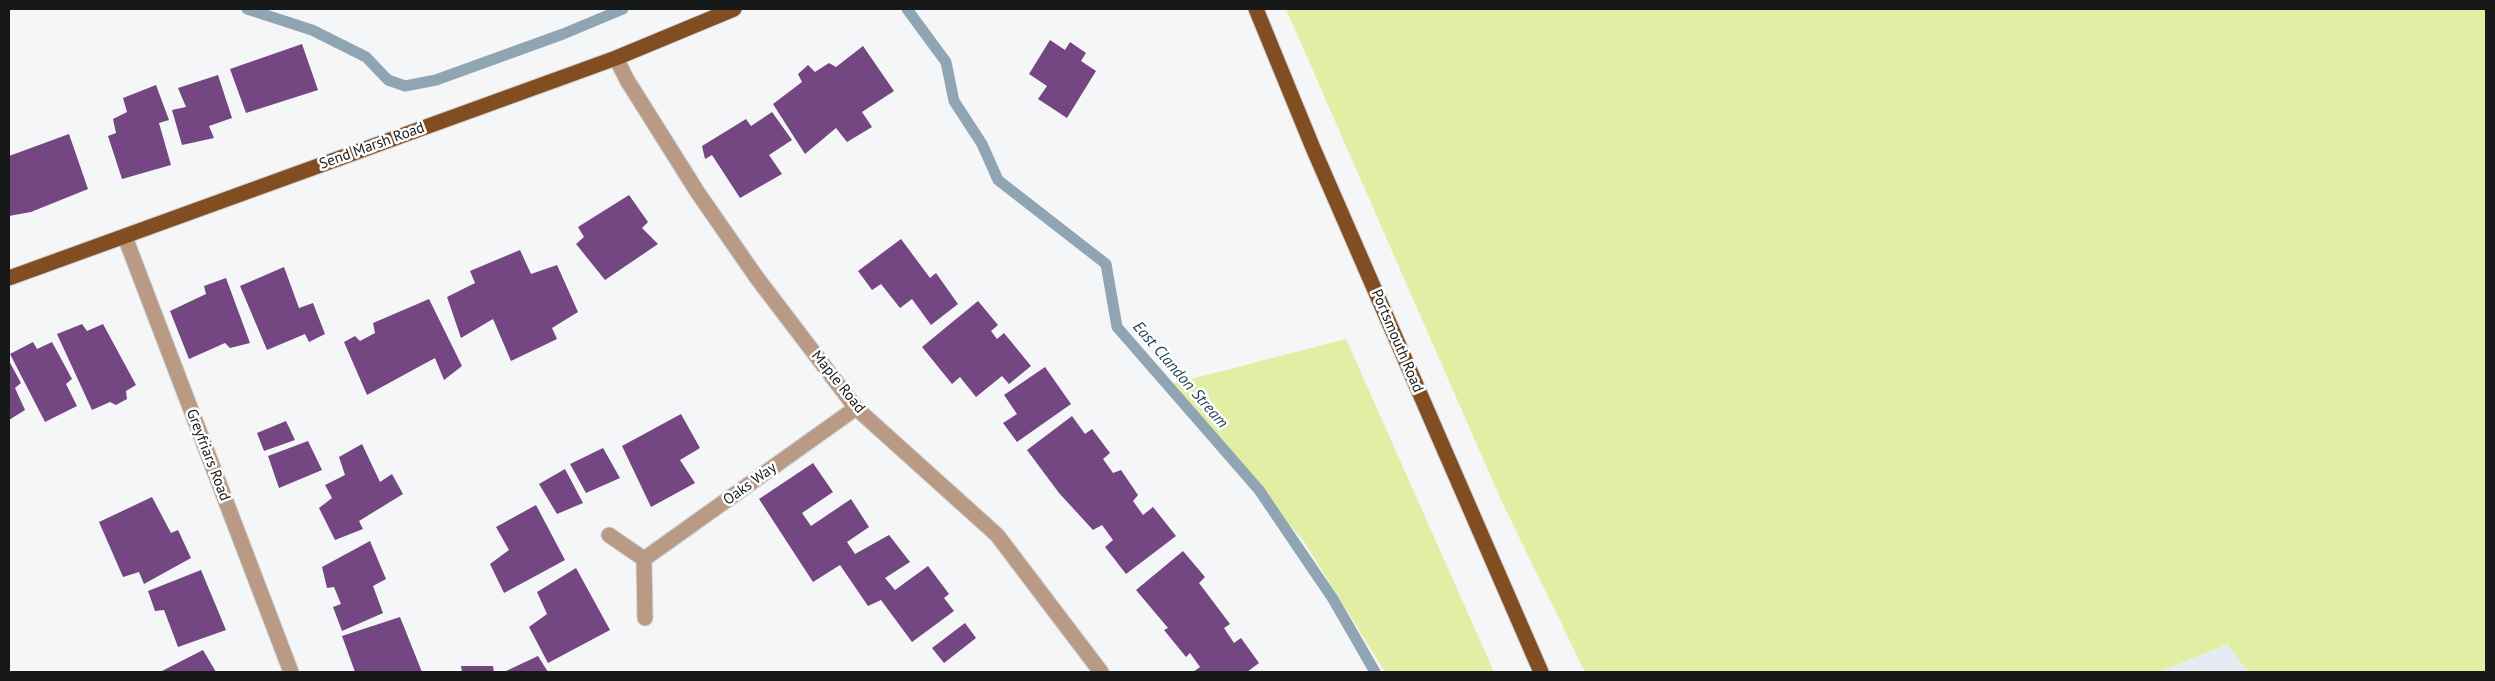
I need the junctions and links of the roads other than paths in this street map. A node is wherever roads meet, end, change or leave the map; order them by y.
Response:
1 (734, 9) edge
2 (1256, 9) edge
3 (616, 58) junction
4 (125, 237) junction
5 (9, 278) edge
6 (856, 408) junction
7 (609, 535) dead end
8 (644, 559) junction
9 (644, 618) dead end
10 (291, 672) edge
11 (1101, 672) edge
12 (1541, 672) edge

1 - 3 main road, Send Marsh Road
2 - 12 main road, Portsmouth Road
3 - 4 main road, Send Marsh Road
3 - 6 street, Maple Road
4 - 5 main road, Send Marsh Road
4 - 10 street, Greyfriars Road
6 - 8 street, Oaks Way
6 - 11 street, Maple Road
7 - 8 street
8 - 9 street

